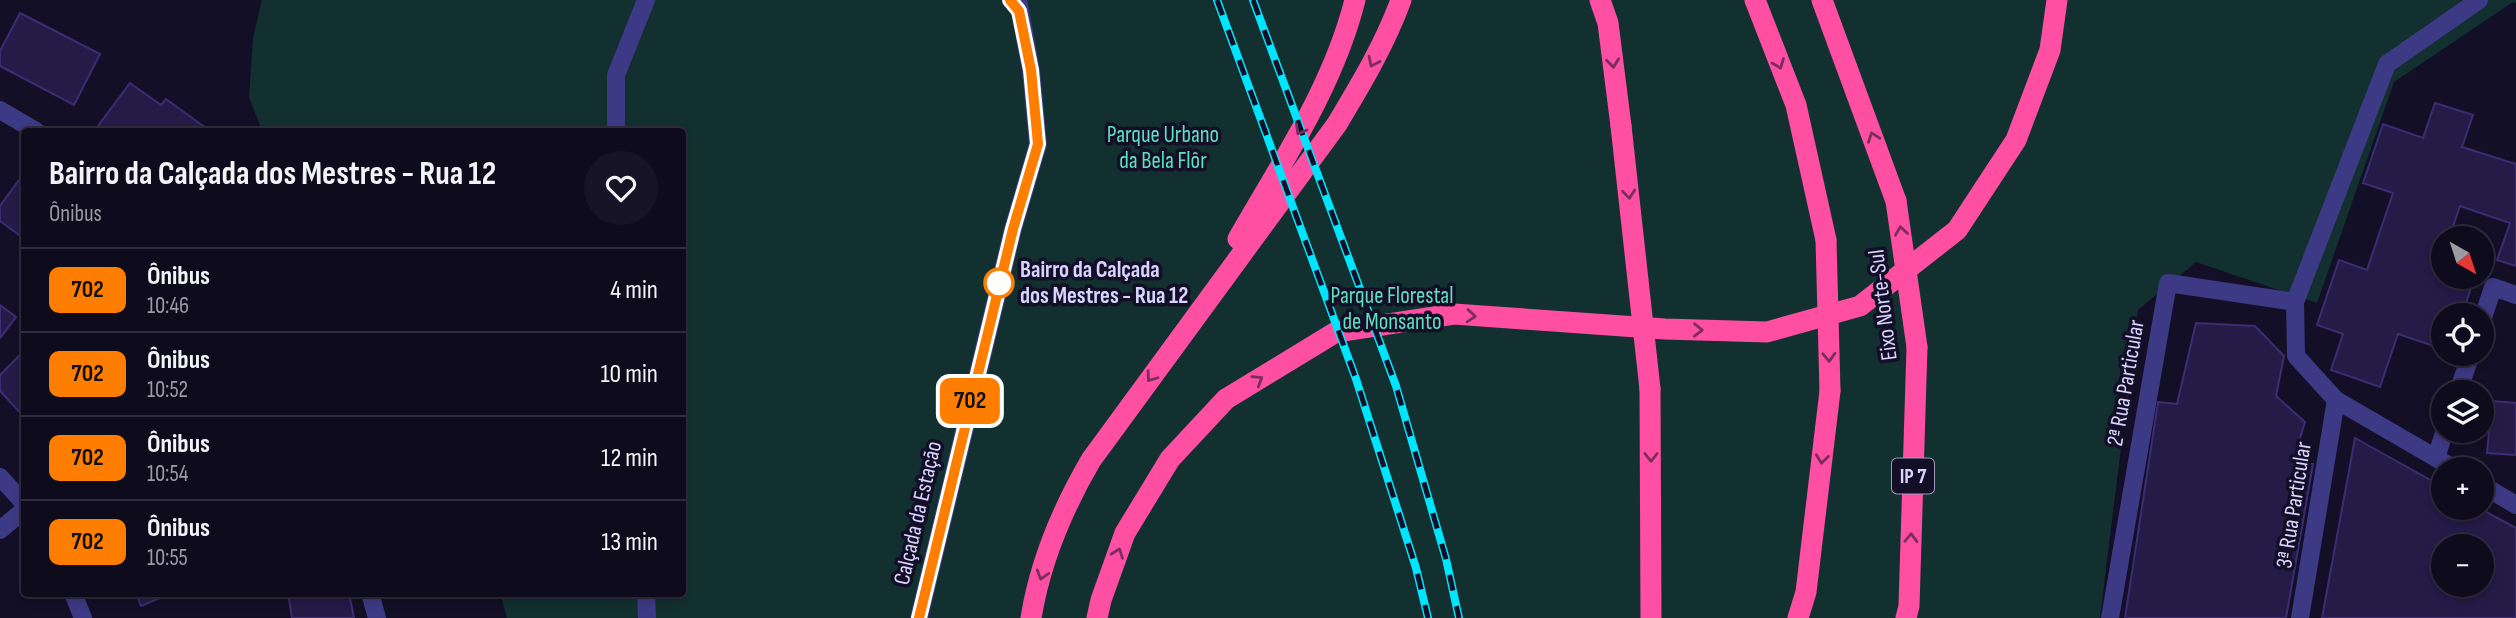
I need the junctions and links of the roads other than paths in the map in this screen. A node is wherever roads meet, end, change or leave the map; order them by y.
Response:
1 (646, 0) edge
2 (1355, 0) edge
3 (1401, 0) edge
4 (1600, 0) edge
5 (1755, 0) edge
6 (1822, 0) edge
7 (2057, 0) edge
8 (2479, 0) edge
9 (1016, 4) edge
10 (0, 110) edge
11 (31, 128) edge
12 (616, 128) edge
13 (2516, 295) edge
14 (2295, 302) junction
15 (2488, 303) edge
16 (1191, 321) junction
17 (2336, 400) junction
18 (2434, 457) edge
19 (0, 477) edge
20 (2494, 492) edge
21 (21, 500) edge
22 (2516, 505) edge
23 (21, 512) edge
24 (0, 530) edge
25 (75, 597) edge
26 (371, 597) edge
27 (646, 597) edge
28 (83, 618) edge
29 (377, 618) edge
30 (647, 618) edge
31 (919, 618) edge
32 (1031, 618) edge
33 (1097, 618) edge
34 (1651, 618) edge
35 (1798, 618) edge
36 (1906, 618) edge
37 (2110, 618) edge
38 (2300, 618) edge

1 - 12 street
2 -> 16 highway
3 -> 16 highway
4 -> 34 highway, bridge
5 -> 35 highway, bridge
36 -> 6 highway, Eixo Norte-Sul / IP 7, bridge
33 -> 7 highway
8 - 14 street
9 - 31 street, Calçada da Estação
10 - 11 street
13 - 15 street
14 - 17 street
14 - 37 street, 2ª Rua Particular
16 -> 32 highway
17 - 18 street
17 - 38 street, 3ª Rua Particular
19 - 21 street
20 - 22 street
23 - 24 street
25 - 28 street
26 - 29 street
27 - 30 street

